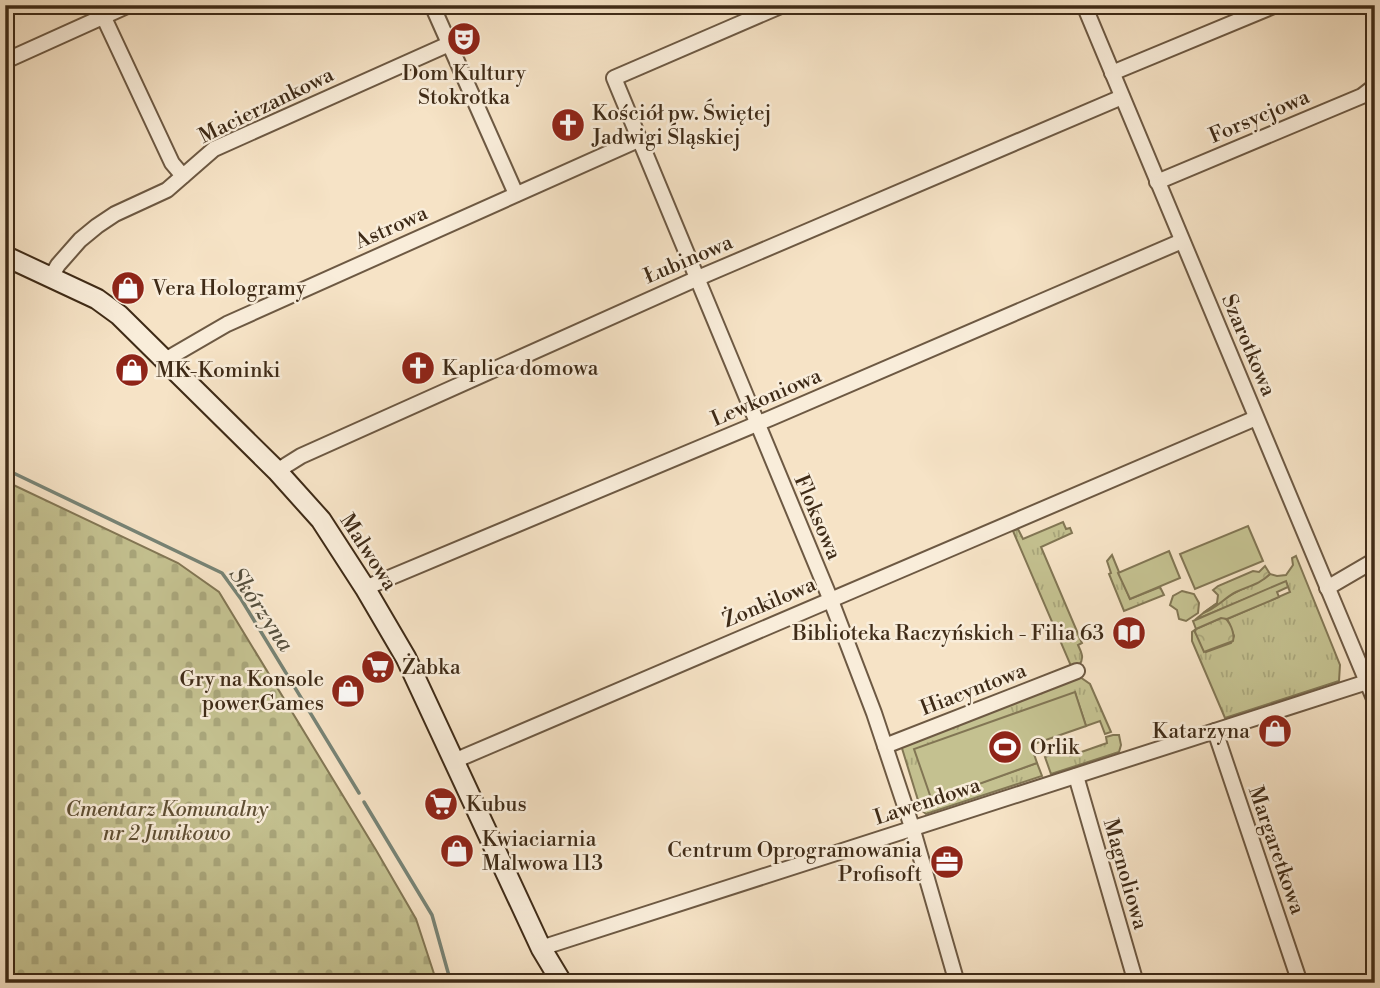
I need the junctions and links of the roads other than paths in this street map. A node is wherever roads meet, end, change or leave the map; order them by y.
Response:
1 (129, 5) edge
2 (432, 5) edge
3 (783, 5) edge
4 (1083, 5) edge
5 (1276, 5) edge
6 (101, 11) edge
7 (449, 44) junction
8 (5, 61) edge
9 (1112, 73) junction
10 (1375, 86) edge
11 (1122, 97) junction
12 (638, 141) junction
13 (183, 176) junction
14 (1157, 182) junction
15 (516, 194) junction
16 (1182, 241) junction
17 (5, 256) edge
18 (51, 277) junction
19 (698, 278) junction
20 (165, 360) junction
21 (1256, 418) junction
22 (756, 424) junction
23 (277, 471) junction
24 (1375, 560) edge
25 (365, 588) junction
26 (1327, 588) junction
27 (830, 598) junction
28 (1077, 671) dead end
29 (1367, 682) junction
30 (1375, 701) edge
31 (1215, 731) junction
32 (885, 746) junction
33 (454, 761) junction
34 (1076, 776) junction
35 (912, 827) junction
36 (541, 948) junction
37 (562, 983) edge
38 (957, 983) edge
39 (1136, 983) edge
40 (1300, 983) edge

1 - 6 street
2 - 7 street
3 - 12 street, Floksowa
4 - 9 street, Szarotkowa
5 - 9 street
6 - 8 street
6 - 13 street
7 - 13 street, Macierzankowa
7 - 15 street
9 - 11 street, Szarotkowa
10 - 14 street, Forsycjowa
11 - 14 street, Szarotkowa
11 - 19 street, Łubinowa
12 - 15 street, Astrowa
12 - 19 street, Floksowa
13 - 18 street, Macierzankowa
14 - 16 street, Szarotkowa
15 - 20 street, Astrowa
16 - 21 street, Szarotkowa
16 - 22 street, Lewkoniowa
17 - 18 street, Malwowa
18 - 20 street, Malwowa
19 - 22 street, Floksowa
19 - 23 street, Łubinowa
20 - 23 street, Malwowa
21 - 26 street, Szarotkowa
21 - 27 street, Żonkilowa
22 - 25 street, Lewkoniowa
22 - 27 street, Floksowa
23 - 25 street, Malwowa
24 - 26 street
25 - 33 street, Malwowa
26 - 29 street, Szarotkowa
27 - 32 street, Floksowa
27 - 33 street, Żonkilowa
28 - 32 street, Hiacyntowa
29 - 30 street, Szarotkowa
29 - 31 street, Lawendowa
31 - 34 street, Lawendowa
31 - 40 street, Margaretkowa
32 - 35 street, Floksowa
33 - 36 street, Malwowa
34 - 35 street, Lawendowa
34 - 39 street, Magnoliowa
35 - 36 street, Lawendowa
35 - 38 street, Floksowa
36 - 37 street, Malwowa

